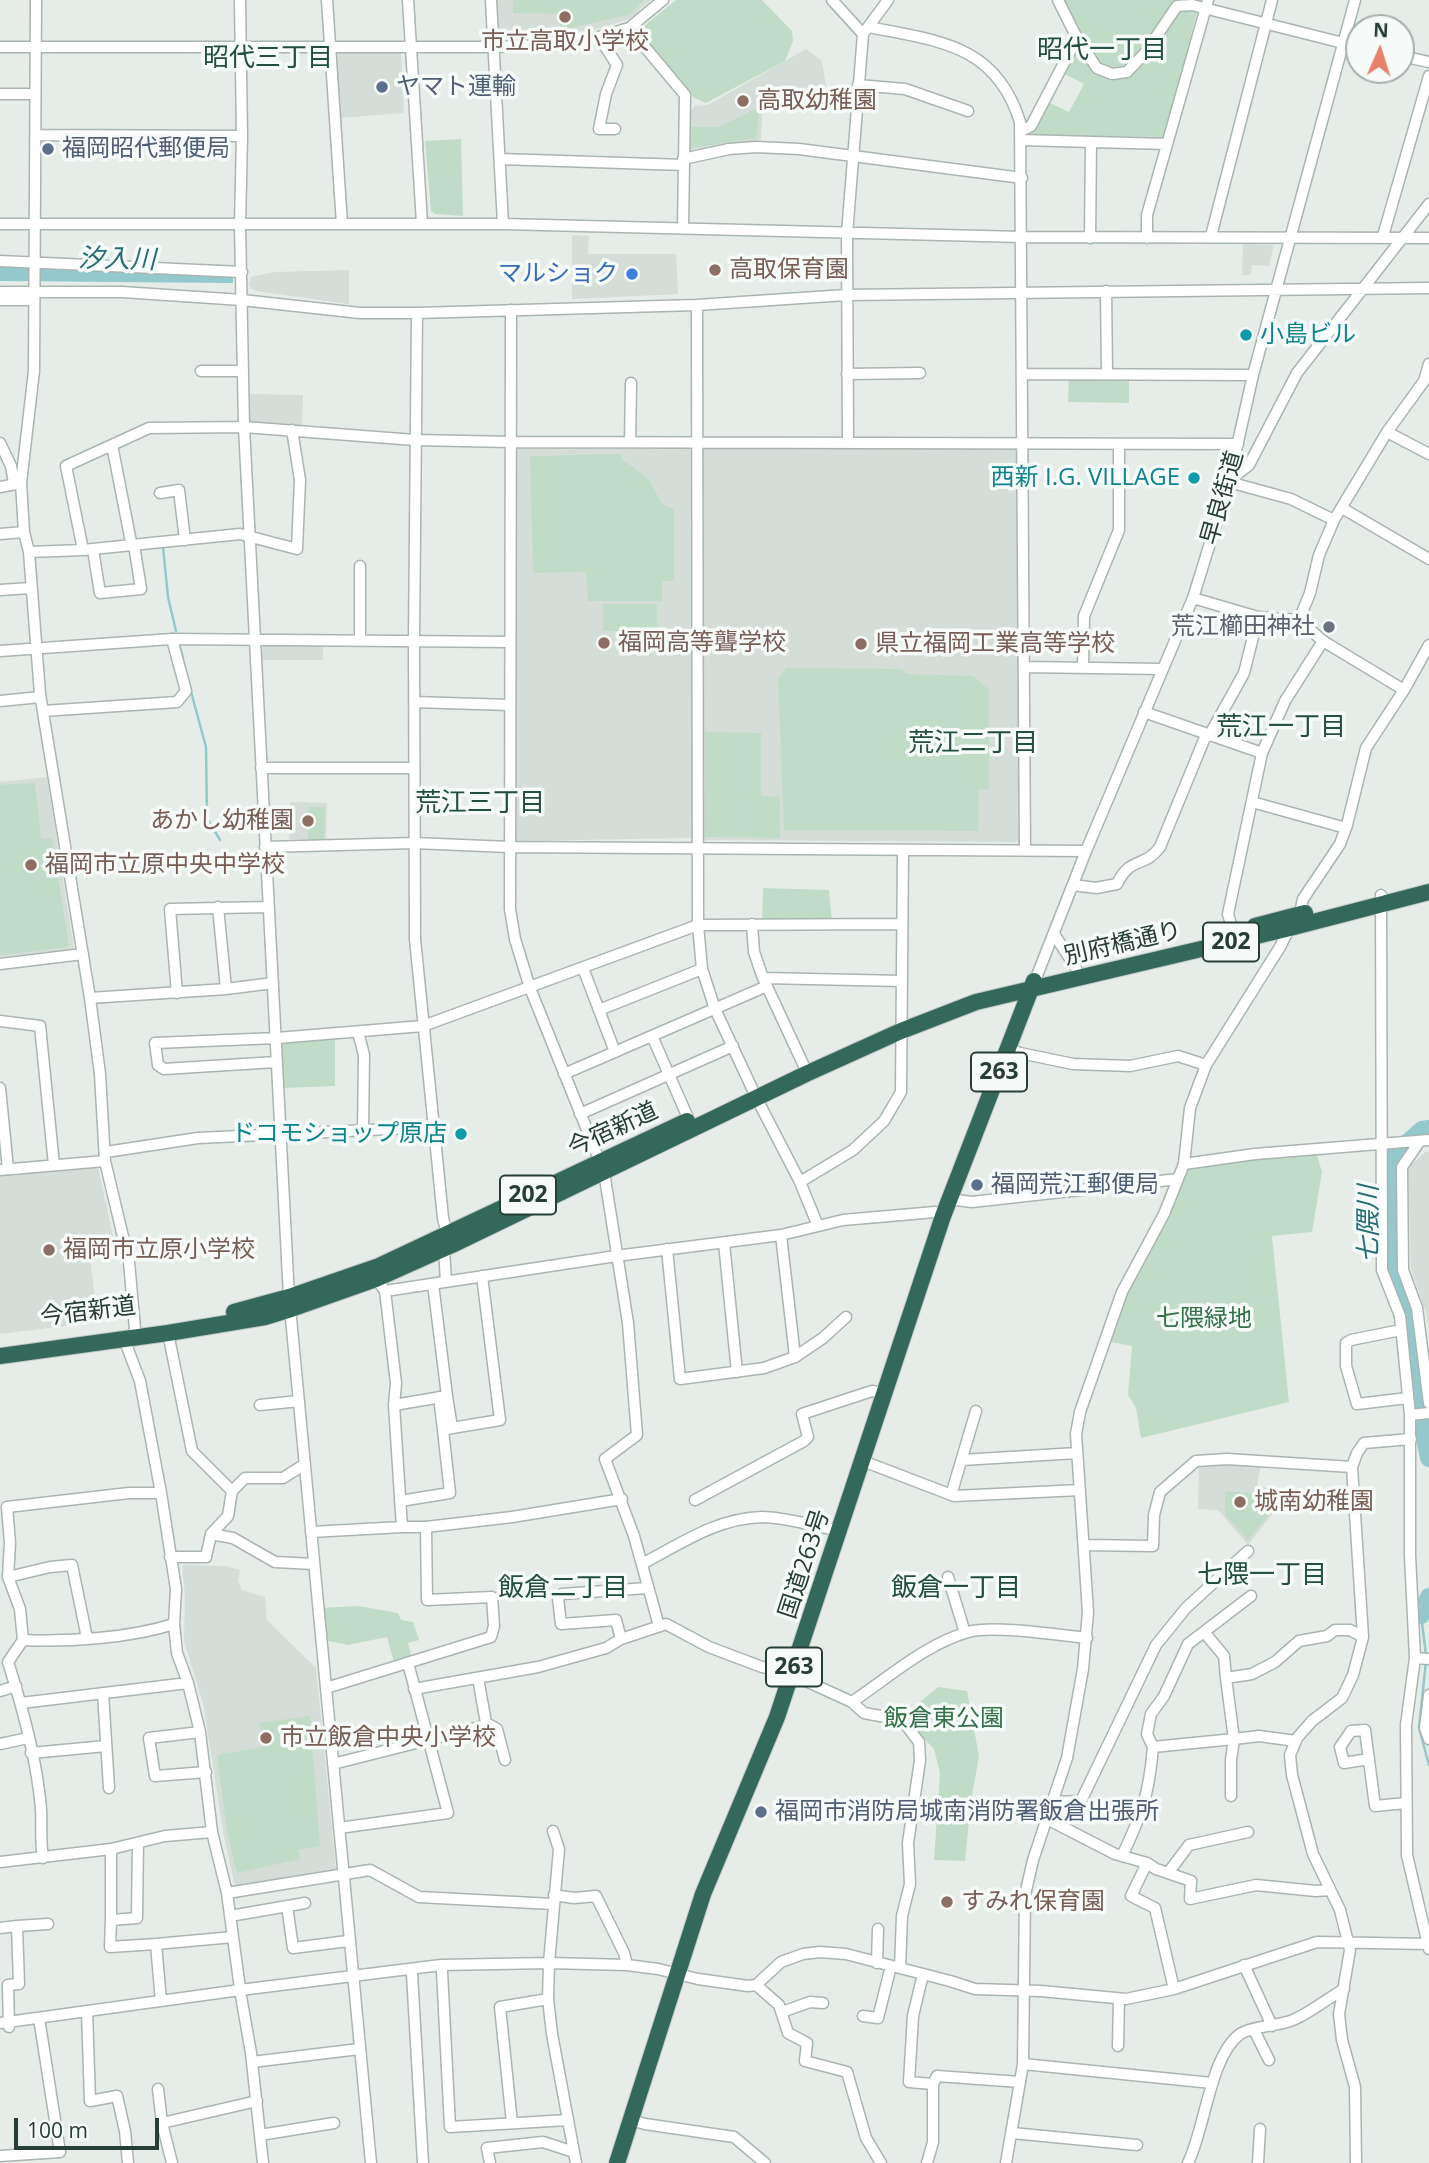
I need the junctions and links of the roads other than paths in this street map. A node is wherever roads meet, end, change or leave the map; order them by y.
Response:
1 (36, 0) edge
2 (240, 0) edge
3 (327, 0) edge
4 (408, 0) edge
5 (491, 0) edge
6 (663, 0) edge
7 (832, 0) edge
8 (888, 0) edge
9 (1058, 0) edge
10 (1272, 0) edge
11 (1355, 0) edge
12 (1207, 5) edge
13 (1266, 24) junction
14 (629, 28) junction
15 (866, 30) junction
16 (599, 37) junction
17 (1077, 38) junction
18 (1343, 44) junction
19 (411, 46) junction
20 (0, 47) edge
21 (36, 47) junction
22 (240, 47) junction
23 (330, 47) junction
24 (494, 47) junction
25 (1429, 76) edge
26 (858, 85) junction
27 (0, 94) edge
28 (36, 94) junction
29 (968, 111) dead end
30 (615, 130) dead end
31 (36, 135) junction
32 (1021, 135) junction
33 (242, 136) junction
34 (1091, 142) junction
35 (1167, 144) junction
36 (852, 154) junction
37 (500, 159) junction
38 (683, 162) junction
39 (1021, 178) junction
40 (1429, 204) edge
41 (422, 223) junction
42 (0, 224) edge
43 (35, 224) junction
44 (342, 224) junction
45 (503, 224) junction
46 (240, 225) junction
47 (683, 229) junction
48 (847, 233) junction
49 (1211, 236) junction
50 (1383, 236) junction
51 (1022, 237) junction
52 (1290, 237) junction
53 (1090, 238) junction
54 (1147, 238) junction
55 (1403, 238) junction
56 (1429, 238) edge
57 (0, 261) edge
58 (35, 262) junction
59 (242, 272) junction
60 (1363, 288) junction
61 (1429, 288) edge
62 (1277, 289) junction
63 (1106, 291) junction
64 (0, 292) edge
65 (1022, 292) junction
66 (846, 295) junction
67 (33, 296) junction
68 (0, 300) edge
69 (242, 300) junction
70 (696, 304) junction
71 (511, 310) junction
72 (417, 313) junction
73 (1429, 364) edge
74 (201, 371) dead end
75 (243, 371) junction
76 (920, 373) dead end
77 (847, 374) junction
78 (1022, 374) junction
79 (1107, 374) junction
80 (1253, 375) junction
81 (631, 383) dead end
82 (1426, 383) edge
83 (244, 427) junction
84 (292, 430) junction
85 (1387, 432) junction
86 (415, 440) junction
87 (510, 442) junction
88 (630, 442) junction
89 (698, 442) junction
90 (0, 443) edge
91 (848, 443) junction
92 (1023, 443) junction
93 (1119, 444) junction
94 (1238, 444) junction
95 (112, 445) junction
96 (1429, 454) edge
97 (1230, 477) junction
98 (17, 483) junction
99 (0, 487) edge
100 (160, 493) dead end
101 (1342, 508) junction
102 (1334, 520) junction
103 (24, 532) junction
104 (0, 534) edge
105 (249, 536) junction
106 (186, 540) junction
107 (134, 545) junction
108 (88, 550) junction
109 (29, 552) junction
110 (1429, 559) edge
111 (360, 566) dead end
112 (31, 588) junction
113 (0, 590) edge
114 (1193, 598) junction
115 (1258, 617) junction
116 (1299, 620) junction
117 (256, 638) junction
118 (172, 639) junction
119 (360, 640) junction
120 (414, 640) junction
121 (1322, 641) junction
122 (509, 642) junction
123 (1429, 645) edge
124 (36, 648) junction
125 (0, 652) edge
126 (1024, 667) junction
127 (1083, 667) junction
128 (1162, 669) junction
129 (1404, 690) junction
130 (40, 697) junction
131 (0, 701) edge
132 (414, 702) junction
133 (509, 705) junction
134 (43, 711) junction
135 (1144, 712) junction
136 (1207, 735) junction
137 (1262, 753) junction
138 (261, 768) junction
139 (414, 768) junction
140 (1252, 802) junction
141 (1346, 828) junction
142 (414, 843) junction
143 (265, 847) junction
144 (509, 847) junction
145 (697, 849) junction
146 (903, 850) junction
147 (1025, 850) junction
148 (1086, 850) junction
149 (1429, 882) edge
150 (1073, 885) junction
151 (1429, 892) edge
152 (1381, 900) junction
153 (219, 907) junction
154 (268, 907) junction
155 (1293, 921) junction
156 (752, 923) junction
157 (902, 924) junction
158 (698, 925) junction
159 (1054, 933) junction
160 (1235, 936) junction
161 (83, 954) junction
162 (0, 964) edge
163 (583, 968) junction
164 (1076, 968) junction
165 (702, 970) junction
166 (902, 981) junction
167 (765, 982) junction
168 (273, 983) junction
169 (1034, 983) junction
170 (530, 988) junction
171 (226, 989) junction
172 (177, 993) junction
173 (90, 998) junction
174 (715, 1009) junction
175 (599, 1010) junction
176 (0, 1021) edge
177 (423, 1026) junction
178 (902, 1027) junction
179 (358, 1032) junction
180 (652, 1036) junction
181 (277, 1038) junction
182 (733, 1046) junction
183 (1008, 1048) junction
184 (615, 1052) junction
185 (276, 1062) junction
186 (1206, 1065) junction
187 (804, 1066) junction
188 (564, 1073) junction
189 (669, 1075) junction
190 (0, 1088) edge
191 (755, 1095) junction
192 (580, 1114) junction
193 (689, 1120) junction
194 (433, 1126) junction
195 (363, 1129) junction
196 (280, 1133) junction
197 (1420, 1141) edge
198 (1387, 1143) junction
199 (105, 1156) junction
200 (1184, 1164) junction
201 (54, 1165) junction
202 (602, 1167) junction
203 (4, 1169) edge
204 (1178, 1179) junction
205 (800, 1182) junction
206 (949, 1199) junction
207 (943, 1216) junction
208 (818, 1226) junction
209 (781, 1235) junction
210 (446, 1242) junction
211 (724, 1243) junction
212 (667, 1249) junction
213 (617, 1256) junction
214 (482, 1276) junction
215 (446, 1282) junction
216 (433, 1284) junction
217 (381, 1285) junction
218 (290, 1303) junction
219 (846, 1317) dead end
220 (1401, 1330) junction
221 (168, 1333) junction
222 (130, 1334) junction
223 (0, 1345) edge
224 (0, 1356) edge
225 (795, 1357) junction
226 (737, 1372) junction
227 (884, 1393) junction
228 (443, 1397) junction
229 (1408, 1398) junction
230 (299, 1401) junction
231 (1429, 1403) edge
232 (260, 1405) dead end
233 (394, 1405) junction
234 (976, 1411) dead end
235 (1429, 1413) edge
236 (1410, 1415) junction
237 (448, 1429) junction
238 (1410, 1439) junction
239 (1077, 1453) junction
240 (863, 1461) junction
241 (962, 1461) junction
242 (305, 1464) junction
243 (1352, 1467) junction
244 (1080, 1490) junction
245 (232, 1492) junction
246 (162, 1493) junction
247 (951, 1495) junction
248 (622, 1499) junction
249 (695, 1500) dead end
250 (400, 1501) junction
251 (4, 1509) edge
252 (402, 1527) junction
253 (426, 1527) junction
254 (311, 1532) junction
255 (839, 1532) junction
256 (211, 1534) junction
257 (1084, 1545) junction
258 (1248, 1551) dead end
259 (170, 1557) junction
260 (314, 1564) junction
261 (642, 1564) junction
262 (8, 1577) junction
263 (948, 1577) dead end
264 (648, 1588) junction
265 (1251, 1596) dead end
266 (174, 1624) junction
267 (659, 1626) junction
268 (1204, 1632) junction
269 (965, 1633) junction
270 (1363, 1637) junction
271 (87, 1638) junction
272 (1087, 1638) junction
273 (621, 1639) junction
274 (23, 1640) junction
275 (1421, 1658) edge
276 (408, 1663) junction
277 (792, 1674) junction
278 (478, 1678) junction
279 (1226, 1678) junction
280 (188, 1683) junction
281 (16, 1686) junction
282 (326, 1688) junction
283 (415, 1689) junction
284 (0, 1691) edge
285 (103, 1693) junction
286 (1429, 1695) edge
287 (852, 1702) junction
288 (21, 1703) junction
289 (486, 1723) junction
290 (200, 1732) junction
291 (28, 1738) junction
292 (428, 1739) junction
293 (1234, 1739) junction
294 (1429, 1739) edge
295 (1296, 1741) junction
296 (0, 1744) edge
297 (106, 1746) junction
298 (1153, 1747) junction
299 (31, 1753) junction
300 (1369, 1759) dead end
301 (505, 1760) dead end
302 (333, 1764) junction
303 (206, 1772) junction
304 (109, 1788) dead end
305 (1231, 1796) dead end
306 (1054, 1802) junction
307 (1406, 1803) junction
308 (1047, 1819) junction
309 (339, 1828) junction
310 (553, 1830) dead end
311 (212, 1832) junction
312 (1248, 1832) dead end
313 (138, 1843) junction
314 (111, 1849) junction
315 (1122, 1856) junction
316 (44, 1858) junction
317 (0, 1862) edge
318 (1147, 1863) junction
319 (343, 1873) junction
320 (1168, 1873) junction
321 (1330, 1890) junction
322 (227, 1894) junction
323 (554, 1900) junction
324 (305, 1903) dead end
325 (287, 1906) junction
326 (230, 1916) junction
327 (111, 1920) junction
328 (48, 1924) dead end
329 (17, 1926) junction
330 (0, 1928) edge
331 (878, 1929) dead end
332 (233, 1937) junction
333 (348, 1941) junction
334 (1348, 1941) junction
335 (156, 1944) junction
336 (1429, 1946) edge
337 (877, 1963) junction
338 (627, 1965) junction
339 (1244, 1965) junction
340 (549, 1966) junction
341 (896, 1967) junction
342 (442, 1971) junction
343 (923, 1974) junction
344 (412, 1975) junction
345 (676, 1975) junction
346 (352, 1978) junction
347 (757, 1985) junction
348 (1174, 1989) junction
349 (1343, 1989) junction
350 (1025, 1991) junction
351 (240, 1993) junction
352 (548, 1999) junction
353 (1119, 1999) junction
354 (161, 2001) junction
355 (823, 2003) dead end
356 (782, 2012) junction
357 (88, 2014) junction
358 (863, 2016) dead end
359 (39, 2020) junction
360 (5, 2025) edge
361 (1272, 2026) junction
362 (1254, 2030) junction
363 (1118, 2046) dead end
364 (359, 2049) junction
365 (1269, 2060) dead end
366 (252, 2062) junction
367 (1023, 2064) junction
368 (1020, 2082) junction
369 (1212, 2083) junction
370 (933, 2084) junction
371 (158, 2089) dead end
372 (257, 2102) junction
373 (568, 2120) junction
374 (632, 2120) junction
375 (162, 2123) junction
376 (334, 2123) dead end
377 (512, 2123) junction
378 (1260, 2129) dead end
379 (1012, 2133) junction
380 (260, 2135) junction
381 (1137, 2145) dead end
382 (0, 2156) edge
383 (575, 2158) edge
384 (128, 2163) edge
385 (172, 2163) edge
386 (263, 2163) edge
387 (371, 2163) edge
388 (423, 2163) edge
389 (489, 2163) edge
390 (617, 2163) edge
391 (765, 2163) edge
392 (881, 2163) edge
393 (927, 2163) edge
394 (1006, 2163) edge
395 (1188, 2163) edge
396 (1258, 2163) edge
397 (1356, 2163) edge

1 - 21 street
2 - 22 street
3 - 23 street
4 - 19 street
5 - 24 street
6 - 14 street
7 - 15 street
8 - 15 street
9 - 17 street
10 - 13 street
11 - 18 street, 早良街道
12 - 13 street
12 - 17 street
12 - 35 street
13 - 18 street
13 - 49 street
14 - 16 street
14 - 38 street
15 - 26 street
15 - 32 street
16 - 24 street
16 - 30 street
17 - 32 street
18 - 52 street, 早良街道
19 - 23 street
19 - 24 street
19 - 41 street
20 - 21 street
21 - 22 street
21 - 28 street
22 - 23 street
22 - 33 street
23 - 44 street
24 - 37 street
25 - 50 street
26 - 29 street
26 - 36 street
27 - 28 street
28 - 31 street
31 - 33 street
31 - 43 street
32 - 34 street
32 - 39 street
33 - 46 street
34 - 35 street
34 - 53 street
35 - 54 street
36 - 38 street
36 - 39 street
36 - 48 street
37 - 38 street
37 - 45 street
38 - 47 street
39 - 51 street
40 - 55 street
41 - 44 street
41 - 45 street
42 - 43 street
43 - 46 street
43 - 58 street
44 - 46 street
45 - 47 street
46 - 59 street
47 - 48 street
48 - 51 street
48 - 66 street
49 - 52 street
49 - 54 street
50 - 52 street
50 - 55 street
51 - 53 street
51 - 65 street
52 - 62 street, 早良街道
53 - 54 street
55 - 56 street
55 - 60 street
57 - 58 street
58 - 59 street
58 - 67 street
59 - 69 street
60 - 61 street
60 - 62 street
60 - 97 street
62 - 63 street
62 - 80 street, 早良街道
63 - 65 street
63 - 79 street
64 - 67 street
65 - 66 street
65 - 78 street
66 - 70 street
66 - 77 street
67 - 68 street
67 - 69 street
67 - 98 street
69 - 72 street
69 - 75 street
70 - 71 street
70 - 89 street
71 - 72 street
71 - 87 street
72 - 86 street
73 - 82 street
74 - 75 street
75 - 83 street
76 - 77 street
77 - 91 street
78 - 79 street
78 - 92 street
79 - 80 street
80 - 94 street, 早良街道
81 - 88 street
82 - 85 street
83 - 84 street
83 - 95 street
83 - 105 street
84 - 86 street
84 - 105 street
85 - 96 street
85 - 101 street
86 - 87 street
86 - 120 street
87 - 88 street
87 - 122 street
88 - 89 street
89 - 91 street
89 - 145 street
90 - 98 street
91 - 92 street
92 - 93 street
92 - 126 street
93 - 94 street
93 - 127 street
94 - 97 street, 早良街道
95 - 107 street
95 - 108 street
97 - 102 street
97 - 114 street, 早良街道
98 - 99 street
98 - 103 street
100 - 106 street
101 - 102 street
101 - 110 street
102 - 116 street
103 - 104 street
103 - 109 street
105 - 106 street
105 - 117 street
106 - 107 street
107 - 108 street
107 - 108 street
108 - 109 street
109 - 112 street
111 - 119 street
112 - 113 street
112 - 124 street
114 - 115 street
114 - 128 street, 早良街道
115 - 116 street
115 - 136 street
116 - 121 street
117 - 118 street
117 - 119 street
117 - 138 street
118 - 124 street
118 - 134 street
119 - 120 street
120 - 122 street
120 - 132 street
121 - 129 street
121 - 137 street
122 - 133 street
123 - 129 street
124 - 125 street
124 - 130 street
126 - 127 street
126 - 147 street
127 - 128 street
128 - 135 street, 早良街道
129 - 141 street
130 - 131 street
130 - 134 street
132 - 133 street
132 - 139 street
133 - 144 street
134 - 161 street
135 - 136 street
135 - 148 street, 早良街道
136 - 137 street
136 - 150 street
137 - 140 street
138 - 139 street
138 - 143 street
139 - 142 street
140 - 141 street
140 - 160 street
141 - 155 street
142 - 143 street
142 - 144 street
142 - 177 street
143 - 154 street
144 - 145 street
144 - 170 street
145 - 146 street
145 - 158 street
146 - 147 street
146 - 157 street
147 - 148 street
148 - 150 street, 早良街道
149 - 152 highway, 別府橋通り / 202
150 - 159 street, 早良街道
151 - 152 highway, 別府橋通り / 202
152 - 155 highway, 別府橋通り / 202
152 - 198 street
153 - 154 street
153 - 171 street
153 - 172 street
154 - 168 street
155 - 160 highway, 別府橋通り / 202
155 - 186 street
156 - 157 street
156 - 158 street
156 - 167 street
157 - 166 street
158 - 163 street
158 - 165 street
159 - 164 street
159 - 169 street, 早良街道
160 - 164 highway, 別府橋通り / 202
160 - 169 highway, 別府橋通り / 202
161 - 162 street
161 - 173 street
163 - 170 street
163 - 175 street
164 - 169 highway, 別府橋通り / 202
165 - 174 street
165 - 175 street
166 - 167 street
166 - 178 street
167 - 174 street
167 - 187 street
168 - 171 street
168 - 181 street
169 - 178 highway, 今宿新道 / 202
169 - 183 highway, 国道263号 / 263
170 - 177 street
170 - 188 street
171 - 172 street
172 - 173 street
173 - 199 street
174 - 180 street
174 - 182 street
175 - 184 street
176 - 201 street
177 - 179 street
177 - 194 street
178 - 187 highway, 今宿新道 / 202
178 - 191 highway, 今宿新道 / 202
178 - 205 street
179 - 181 street
179 - 195 street
180 - 184 street
180 - 189 street
181 - 185 street
181 - 185 street
182 - 189 street
182 - 191 street
183 - 186 street
183 - 206 highway, 国道263号 / 263
184 - 188 street
185 - 196 street
186 - 200 street
187 - 191 highway, 今宿新道 / 202
188 - 192 street
189 - 192 street
189 - 193 street
190 - 203 street
191 - 193 highway, 今宿新道 / 202
191 - 202 highway, 今宿新道 / 202
191 - 205 street
192 - 202 street
193 - 202 highway, 今宿新道 / 202
194 - 195 street
194 - 210 street
195 - 196 street
196 - 199 street
196 - 218 street
197 - 198 street
197 - 231 street
198 - 200 street
198 - 220 street
199 - 201 street
199 - 222 street
200 - 204 street
201 - 203 street
202 - 210 highway, 今宿新道 / 202
202 - 213 street
204 - 206 street
204 - 239 street
205 - 208 street
206 - 207 highway, 国道263号 / 263
207 - 208 street
207 - 227 highway, 国道263号 / 263
208 - 209 street
209 - 211 street
209 - 225 street
210 - 215 street
210 - 217 highway, 今宿新道 / 202
210 - 218 highway, 今宿新道 / 202
211 - 212 street
211 - 226 street
212 - 213 street
212 - 226 street
213 - 214 street
213 - 248 street
214 - 215 street
214 - 237 street
215 - 216 street
216 - 217 street
216 - 228 street
217 - 218 highway, 今宿新道 / 202
217 - 233 street
218 - 221 highway, 今宿新道 / 202
218 - 222 highway, 今宿新道 / 202
218 - 230 street
219 - 225 street
220 - 229 street
220 - 229 street
221 - 222 highway, 今宿新道 / 202
221 - 245 street
222 - 223 highway, 今宿新道 / 202
222 - 224 highway, 今宿新道 / 202
222 - 246 street
225 - 226 street
227 - 240 highway, 国道263号 / 263
227 - 249 street
228 - 233 street
228 - 237 street
229 - 236 street
230 - 232 street
230 - 242 street
233 - 250 street
234 - 241 street
235 - 236 street
236 - 238 street
237 - 250 street
238 - 243 street
238 - 275 street
239 - 241 street
239 - 244 street
240 - 247 street
240 - 255 highway, 国道263号 / 263
241 - 247 street
242 - 245 street
242 - 254 street
243 - 257 street
243 - 270 street
244 - 247 street
244 - 257 street
245 - 256 street
246 - 251 street
246 - 259 street
248 - 253 street
248 - 261 street
250 - 252 street
251 - 262 street
252 - 253 street
252 - 254 street
253 - 276 street
254 - 260 street
255 - 261 street
255 - 277 highway, 国道263号 / 263
256 - 259 street
256 - 260 street
257 - 272 street
258 - 306 street
259 - 266 street
260 - 282 street
261 - 264 street
262 - 271 street
262 - 274 street
263 - 269 street
264 - 267 street
264 - 273 street
265 - 268 street
266 - 271 street
266 - 280 street
267 - 273 street
267 - 277 street
268 - 279 street
268 - 298 street
269 - 272 street
269 - 287 street
270 - 279 street
270 - 295 street
271 - 274 street
272 - 306 street
273 - 278 street
274 - 281 street
275 - 307 street
276 - 282 street
276 - 283 street
277 - 287 street
277 - 345 highway, 国道263号 / 263
278 - 283 street
278 - 289 street
279 - 293 street
280 - 285 street
280 - 290 street
281 - 284 street
281 - 288 street
282 - 302 street
283 - 292 street
285 - 288 street
285 - 297 street
286 - 294 street
287 - 341 street
288 - 291 street
289 - 292 street
289 - 301 street
290 - 303 street
290 - 303 street
291 - 296 street
291 - 299 street
292 - 302 street
292 - 309 street
293 - 295 street
293 - 298 street
293 - 305 street
295 - 321 street
297 - 299 street
297 - 304 street
298 - 315 street
299 - 316 street
300 - 307 street
302 - 309 street
303 - 311 street
306 - 308 street
307 - 336 street
308 - 315 street
308 - 350 street
309 - 319 street
310 - 323 street
311 - 313 street
311 - 322 street
312 - 320 street
313 - 314 street
313 - 327 street
314 - 316 street
314 - 327 street
315 - 318 street
316 - 317 street
318 - 320 street
318 - 348 street
319 - 322 street
319 - 323 street
319 - 333 street
320 - 321 street
321 - 334 street
322 - 326 street
323 - 338 street
323 - 340 street
324 - 325 street
325 - 326 street
325 - 333 street
326 - 332 street
327 - 335 street
328 - 329 street
329 - 330 street
329 - 360 street
331 - 337 street
332 - 335 street
332 - 351 street
333 - 346 street
334 - 336 street
334 - 339 street
334 - 349 street
335 - 354 street
337 - 341 street
337 - 347 street
338 - 340 street
338 - 345 street
339 - 348 street
339 - 361 street
340 - 342 street
340 - 345 street
340 - 346 street
340 - 352 street
341 - 343 street
341 - 358 street
342 - 344 street
342 - 377 street
343 - 350 street
343 - 370 street
344 - 346 street
344 - 388 street
345 - 347 street
345 - 374 highway, 国道263号 / 263
346 - 351 street
346 - 364 street
347 - 356 street
348 - 353 street
349 - 361 street
349 - 397 street
350 - 353 street
350 - 367 street
351 - 354 street
351 - 357 street
351 - 366 street
352 - 373 street
352 - 377 street
353 - 363 street
354 - 357 street
355 - 356 street
356 - 392 street
357 - 359 street
357 - 384 street
359 - 360 street
359 - 382 street
361 - 362 street
362 - 365 street
362 - 369 street
364 - 366 street
364 - 387 street
366 - 372 street
367 - 368 street
367 - 369 street
368 - 370 street
368 - 379 street
369 - 395 street
370 - 393 street
371 - 375 street
372 - 375 street
372 - 380 street
373 - 377 street
373 - 383 street
374 - 390 highway, 国道263号 / 263
374 - 391 street
375 - 385 street
376 - 380 street
378 - 396 street
379 - 381 street
379 - 394 street
380 - 386 street
383 - 389 street

